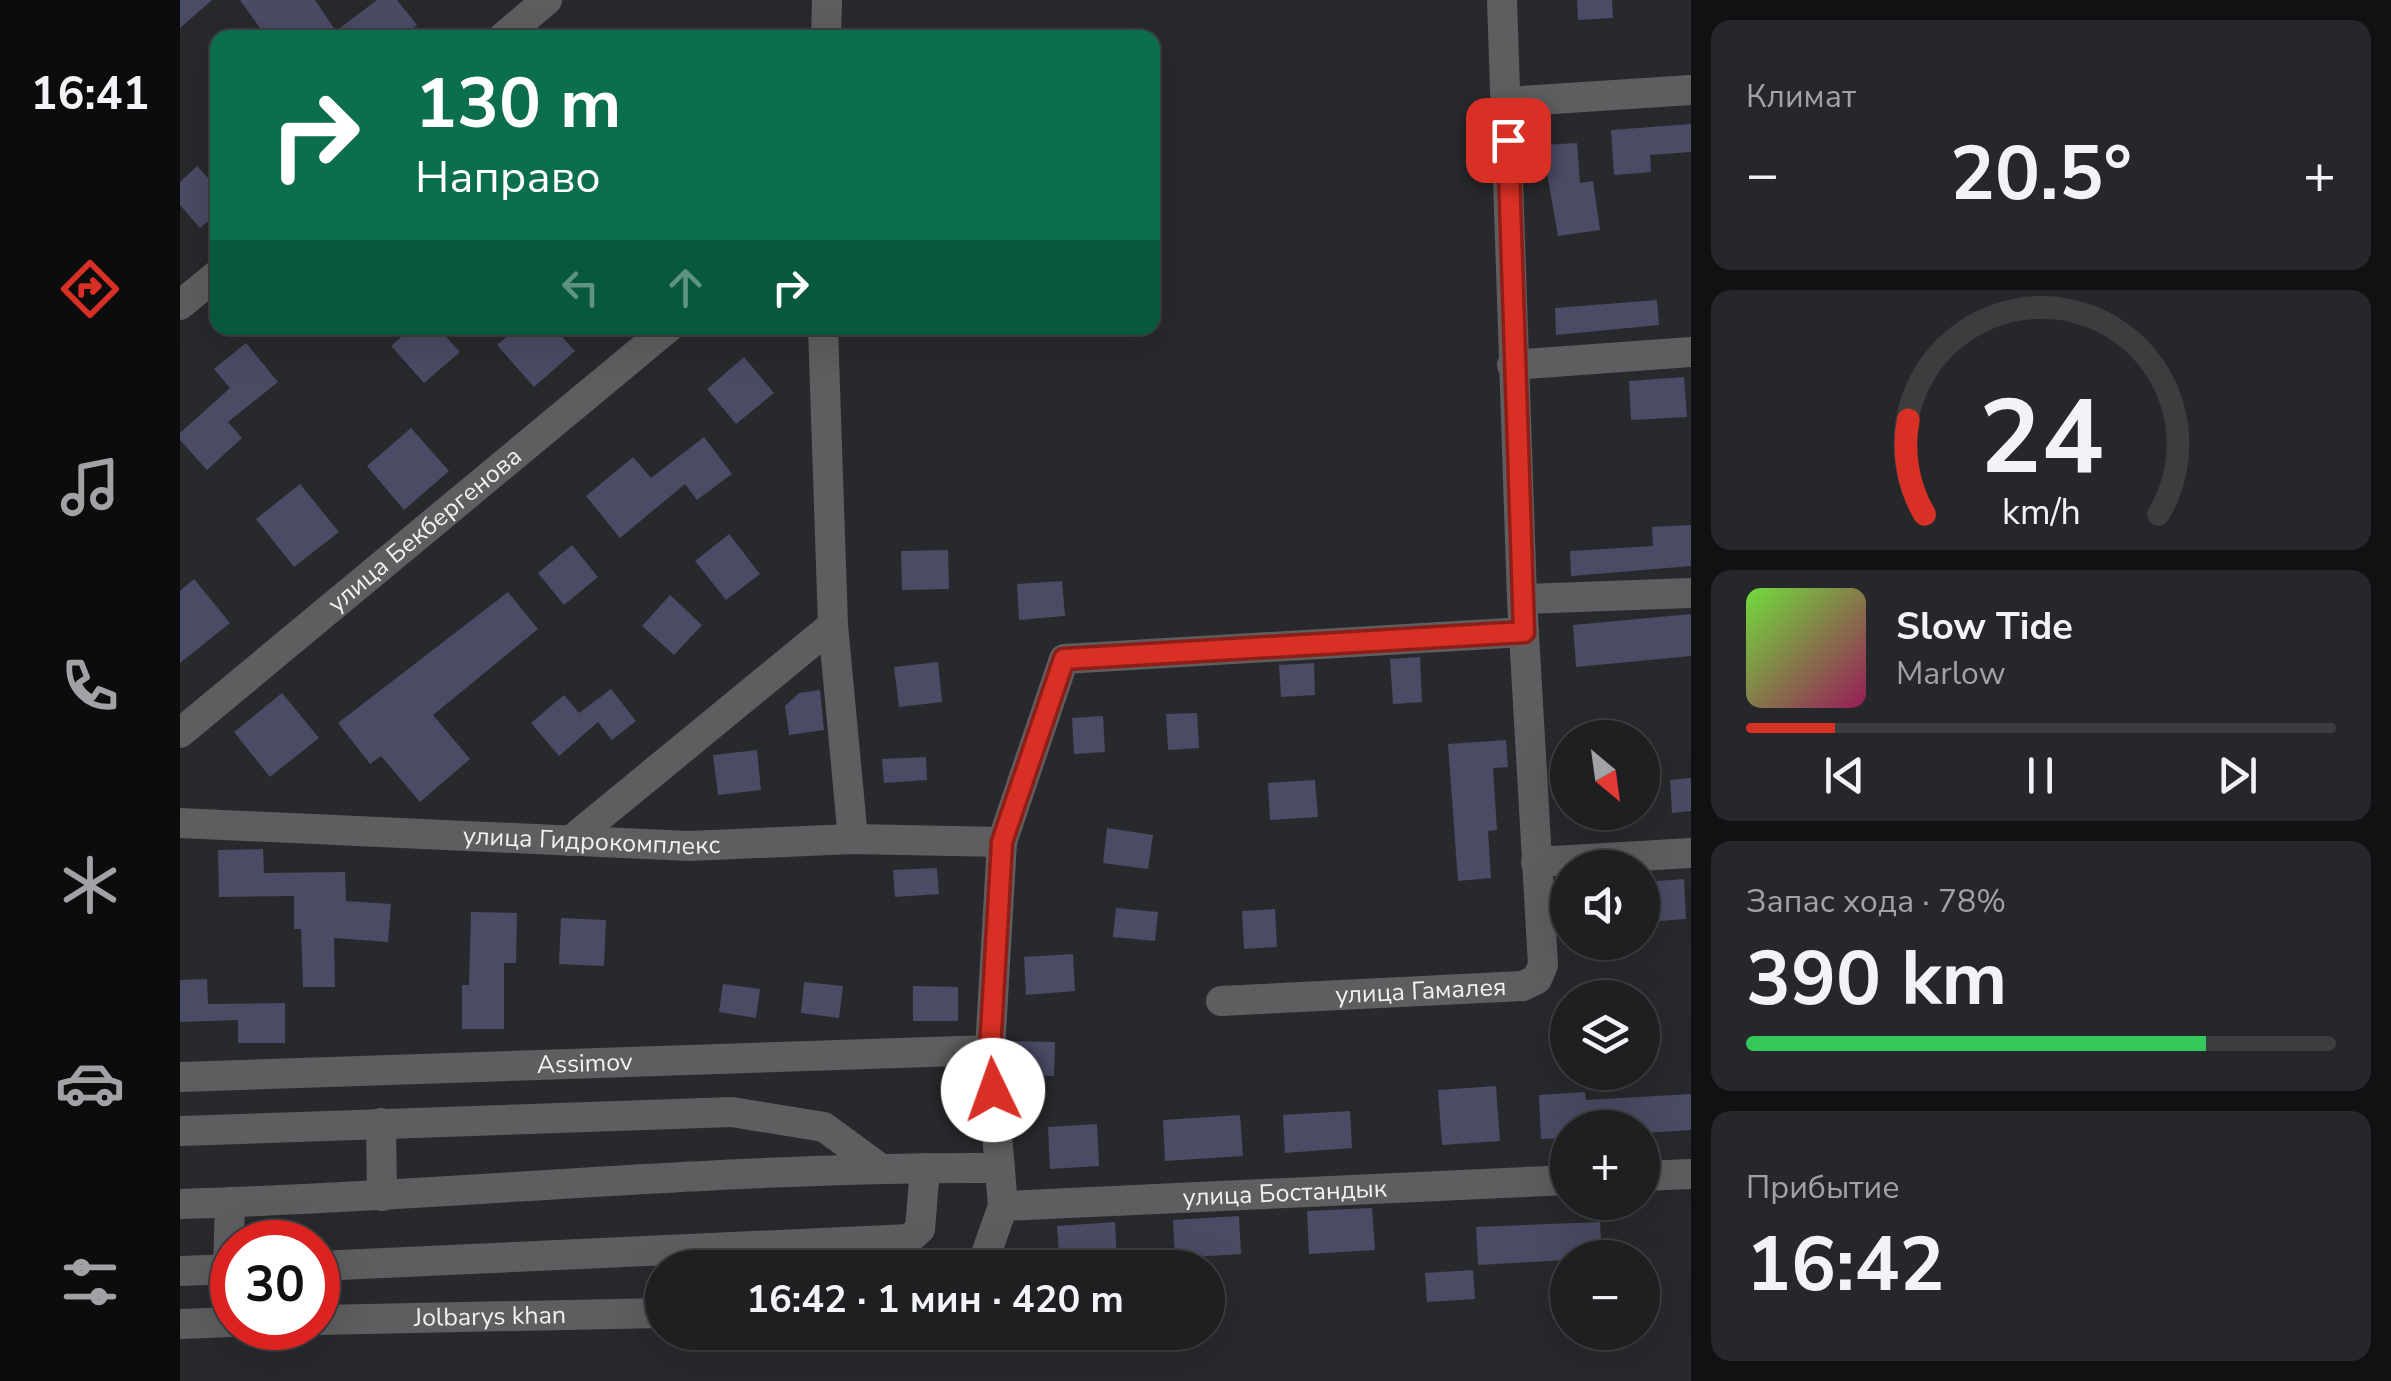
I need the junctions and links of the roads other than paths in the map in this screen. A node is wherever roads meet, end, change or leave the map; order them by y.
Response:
1 (546, 0) edge
2 (828, 0) edge
3 (1502, 0) edge
4 (511, 30) edge
5 (826, 30) edge
6 (1691, 90) edge
7 (1507, 102) junction
8 (210, 281) edge
9 (180, 306) edge
10 (660, 335) edge
11 (822, 335) edge
12 (1691, 352) edge
13 (1512, 366) junction
14 (1691, 593) edge
15 (1522, 599) junction
16 (833, 625) junction
17 (1524, 632) junction
18 (180, 733) edge
19 (180, 823) edge
20 (570, 840) junction
21 (853, 840) junction
22 (1002, 842) junction
23 (1691, 853) edge
24 (1536, 862) junction
25 (1221, 1001) dead end
26 (990, 1050) junction
27 (180, 1078) edge
28 (381, 1123) junction
29 (180, 1132) edge
30 (877, 1166) junction
31 (924, 1168) junction
32 (1000, 1168) junction
33 (1691, 1174) edge
34 (1660, 1175) edge
35 (1550, 1181) edge
36 (382, 1196) junction
37 (230, 1202) junction
38 (180, 1204) edge
39 (1003, 1206) junction
40 (230, 1220) edge
41 (988, 1250) edge
42 (340, 1265) edge
43 (210, 1269) edge
44 (180, 1271) edge
45 (645, 1313) edge
46 (340, 1320) edge
47 (210, 1323) edge
48 (180, 1324) edge

1 - 4 street
2 - 5 street
3 - 7 street, улица Гамалея
6 - 7 street
7 - 13 street, улица Гамалея
8 - 9 street
10 - 18 street, улица Бекбергенова
11 - 16 street
12 - 13 street
13 - 15 street, улица Гамалея
14 - 15 street
15 - 17 street, улица Гамалея
16 - 20 street
16 - 21 street
17 - 22 street
17 - 24 street, улица Гамалея
19 - 20 street, улица Гидрокомплекс
20 - 21 street, улица Гидрокомплекс
21 - 22 street, улица Гидрокомплекс
22 - 26 street
23 - 24 street
24 - 25 street, улица Гамалея
26 - 27 street, Assimov
26 - 32 street
28 - 29 street
28 - 30 street
28 - 36 street
30 - 31 street
30 - 36 street
31 - 32 street
31 - 42 street
32 - 39 street
33 - 34 street
35 - 39 street, улица Бостандык
36 - 37 street
37 - 38 street
37 - 40 street
39 - 41 street
43 - 44 street
45 - 46 street, Jolbarys khan
47 - 48 street

